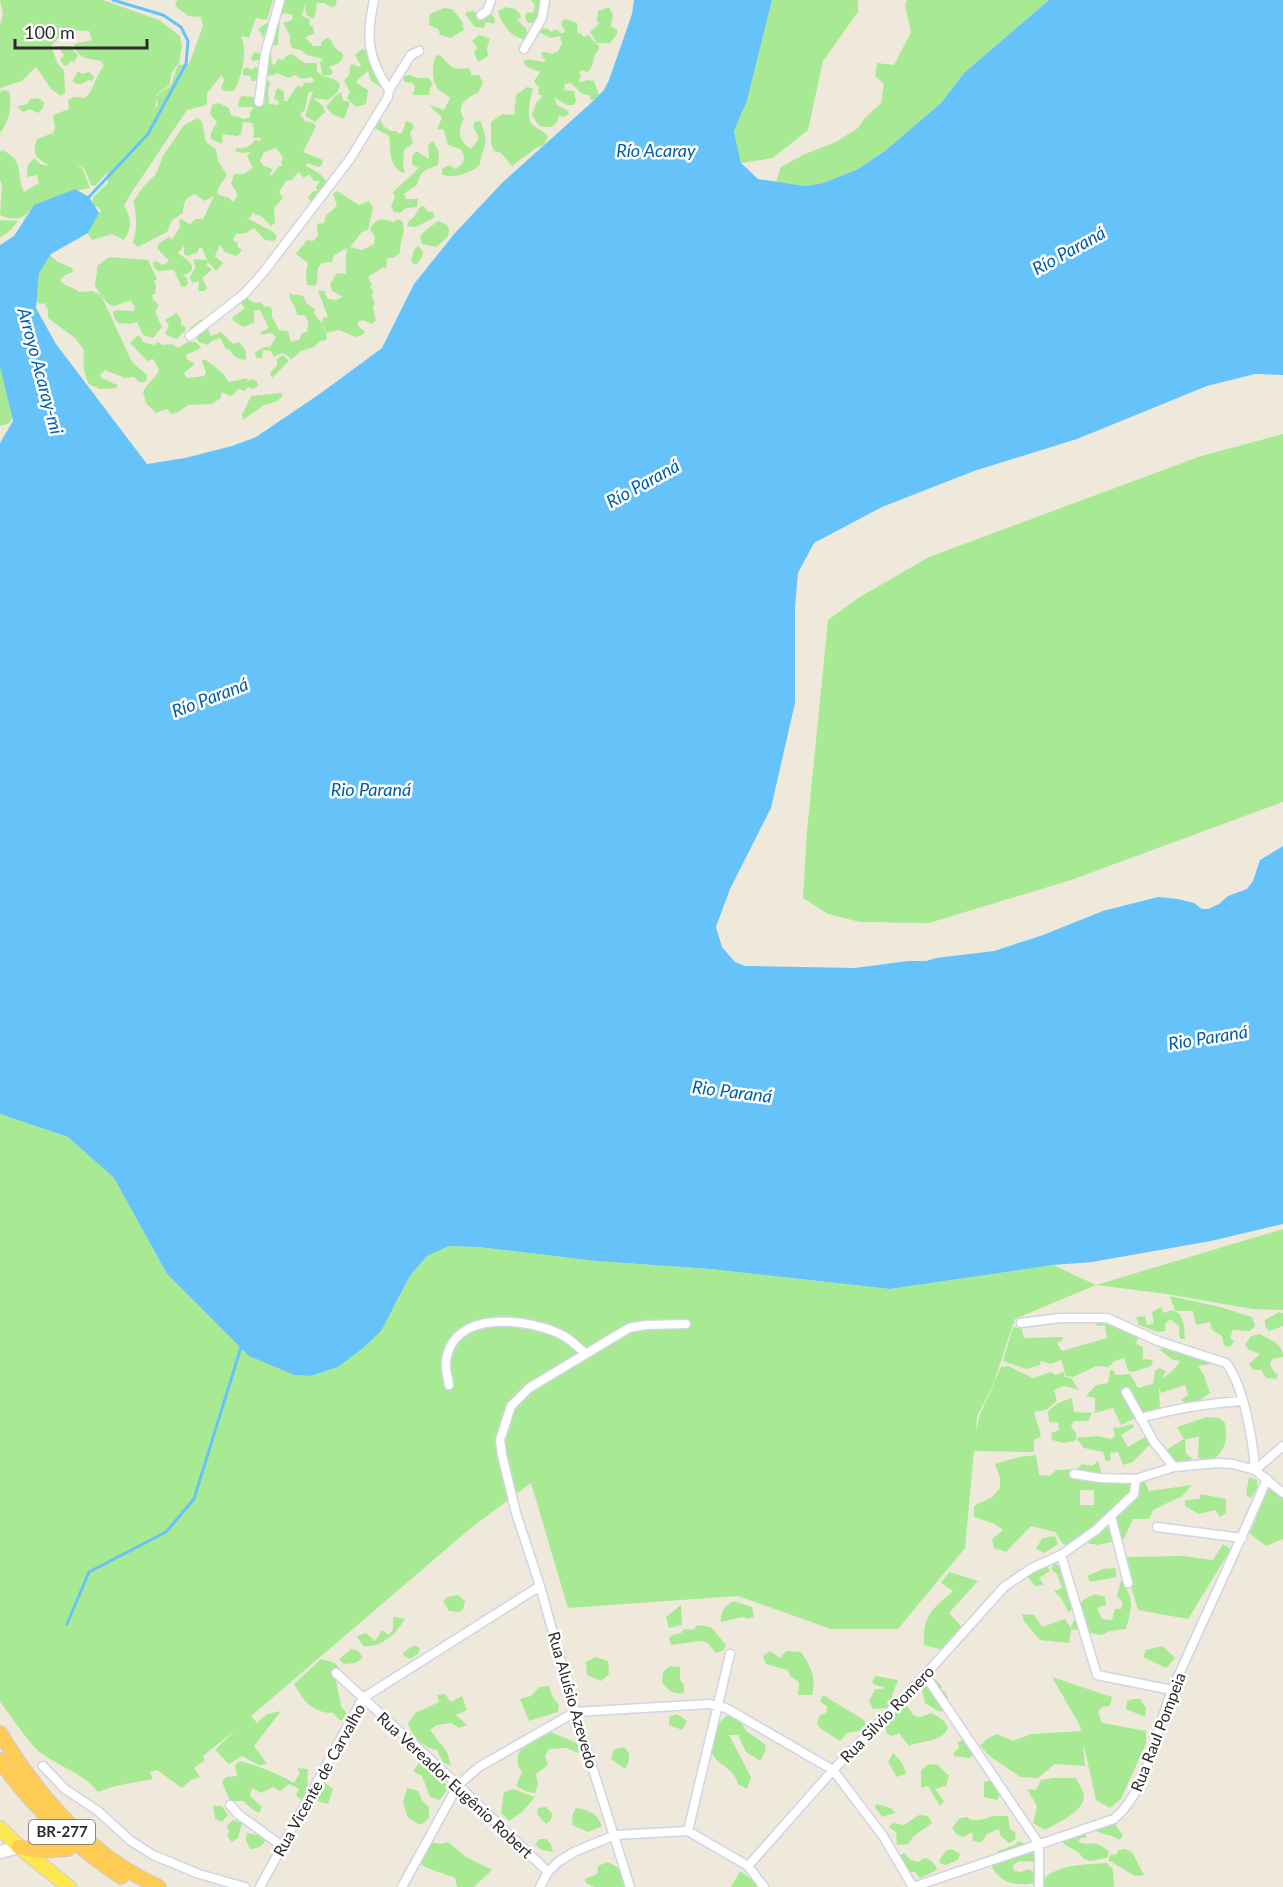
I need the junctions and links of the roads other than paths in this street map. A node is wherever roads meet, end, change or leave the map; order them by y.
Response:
1 (280, 0) edge
2 (373, 0) edge
3 (491, 0) edge
4 (545, 0) edge
5 (482, 15) dead end
6 (524, 50) dead end
7 (419, 51) dead end
8 (389, 90) junction
9 (258, 102) dead end
10 (190, 336) dead end
11 (1021, 1323) dead end
12 (686, 1324) dead end
13 (586, 1354) junction
14 (449, 1385) dead end
15 (1126, 1392) dead end
16 (1242, 1401) junction
17 (1140, 1418) junction
18 (1283, 1446) edge
19 (1174, 1467) junction
20 (1255, 1470) junction
21 (1074, 1474) dead end
22 (1136, 1479) junction
23 (1267, 1479) junction
24 (1283, 1493) edge
25 (1111, 1516) junction
26 (1156, 1527) dead end
27 (1242, 1538) junction
28 (1061, 1556) junction
29 (1128, 1583) dead end
30 (540, 1586) junction
31 (730, 1654) dead end
32 (336, 1673) dead end
33 (925, 1675) junction
34 (1172, 1690) junction
35 (363, 1698) junction
36 (717, 1705) junction
37 (575, 1712) junction
38 (0, 1733) edge
39 (0, 1760) edge
40 (43, 1766) dead end
41 (833, 1770) junction
42 (0, 1774) edge
43 (458, 1785) junction
44 (230, 1805) dead end
45 (688, 1831) junction
46 (2, 1834) edge
47 (615, 1835) junction
48 (1039, 1844) junction
49 (282, 1846) junction
50 (19, 1847) junction
51 (68, 1849) junction
52 (0, 1852) edge
53 (748, 1866) junction
54 (548, 1872) junction
55 (69, 1887) edge
56 (122, 1887) edge
57 (138, 1887) edge
58 (159, 1887) edge
59 (245, 1887) edge
60 (260, 1887) edge
61 (402, 1887) edge
62 (540, 1887) edge
63 (630, 1887) edge
64 (764, 1887) edge
65 (913, 1887) edge
66 (1039, 1887) edge

1 - 9 street
2 - 8 street
3 - 5 street
4 - 6 street
7 - 8 street
8 - 10 street
11 - 16 street
12 - 13 street, Rua Aluísio Azevedo
13 - 14 street
13 - 30 street, Rua Aluísio Azevedo
15 - 17 street
16 - 17 street
16 - 20 street
17 - 19 street
18 - 20 street
19 - 20 street
19 - 22 street
20 - 23 street
21 - 22 street
22 - 25 street, Rua Silvio Romero
23 - 24 street
23 - 27 street, Rua Raul Pompeia
25 - 28 street, Rua Silvio Romero
25 - 29 street
26 - 27 street
27 - 34 street, Rua Raul Pompeia
28 - 33 street, Rua Silvio Romero
28 - 34 street
30 - 35 street, Rua Vicente de Carvalho
30 - 37 street, Rua Aluísio Azevedo
31 - 36 street
32 - 35 street, Rua Vereador Eugênio Robert
33 - 41 street, Rua Silvio Romero
33 - 48 street
34 - 48 street, Rua Raul Pompeia
35 - 43 street, Rua Vereador Eugênio Robert
35 - 49 street, Rua Vicente de Carvalho
36 - 37 street
36 - 41 street
36 - 45 street
37 - 43 street
37 - 47 street, Rua Aluísio Azevedo
38 - 58 highway
39 - 57 highway, BR-277
40 - 59 street
41 - 53 street, Rua Silvio Romero
41 - 65 street
42 - 51 highway, BR-277
43 - 54 street, Rua Vereador Eugênio Robert
43 - 61 street
44 - 49 street
45 - 47 street
45 - 53 street
46 - 50 main road
47 - 54 street
47 - 63 street, Rua Aluísio Azevedo
48 - 65 street, Rua Raul Pompeia
48 - 66 street
49 - 60 street, Rua Vicente de Carvalho
50 - 51 highway
50 - 52 main road
50 - 55 main road
51 - 56 highway, BR-277
53 - 64 street
54 - 62 street

